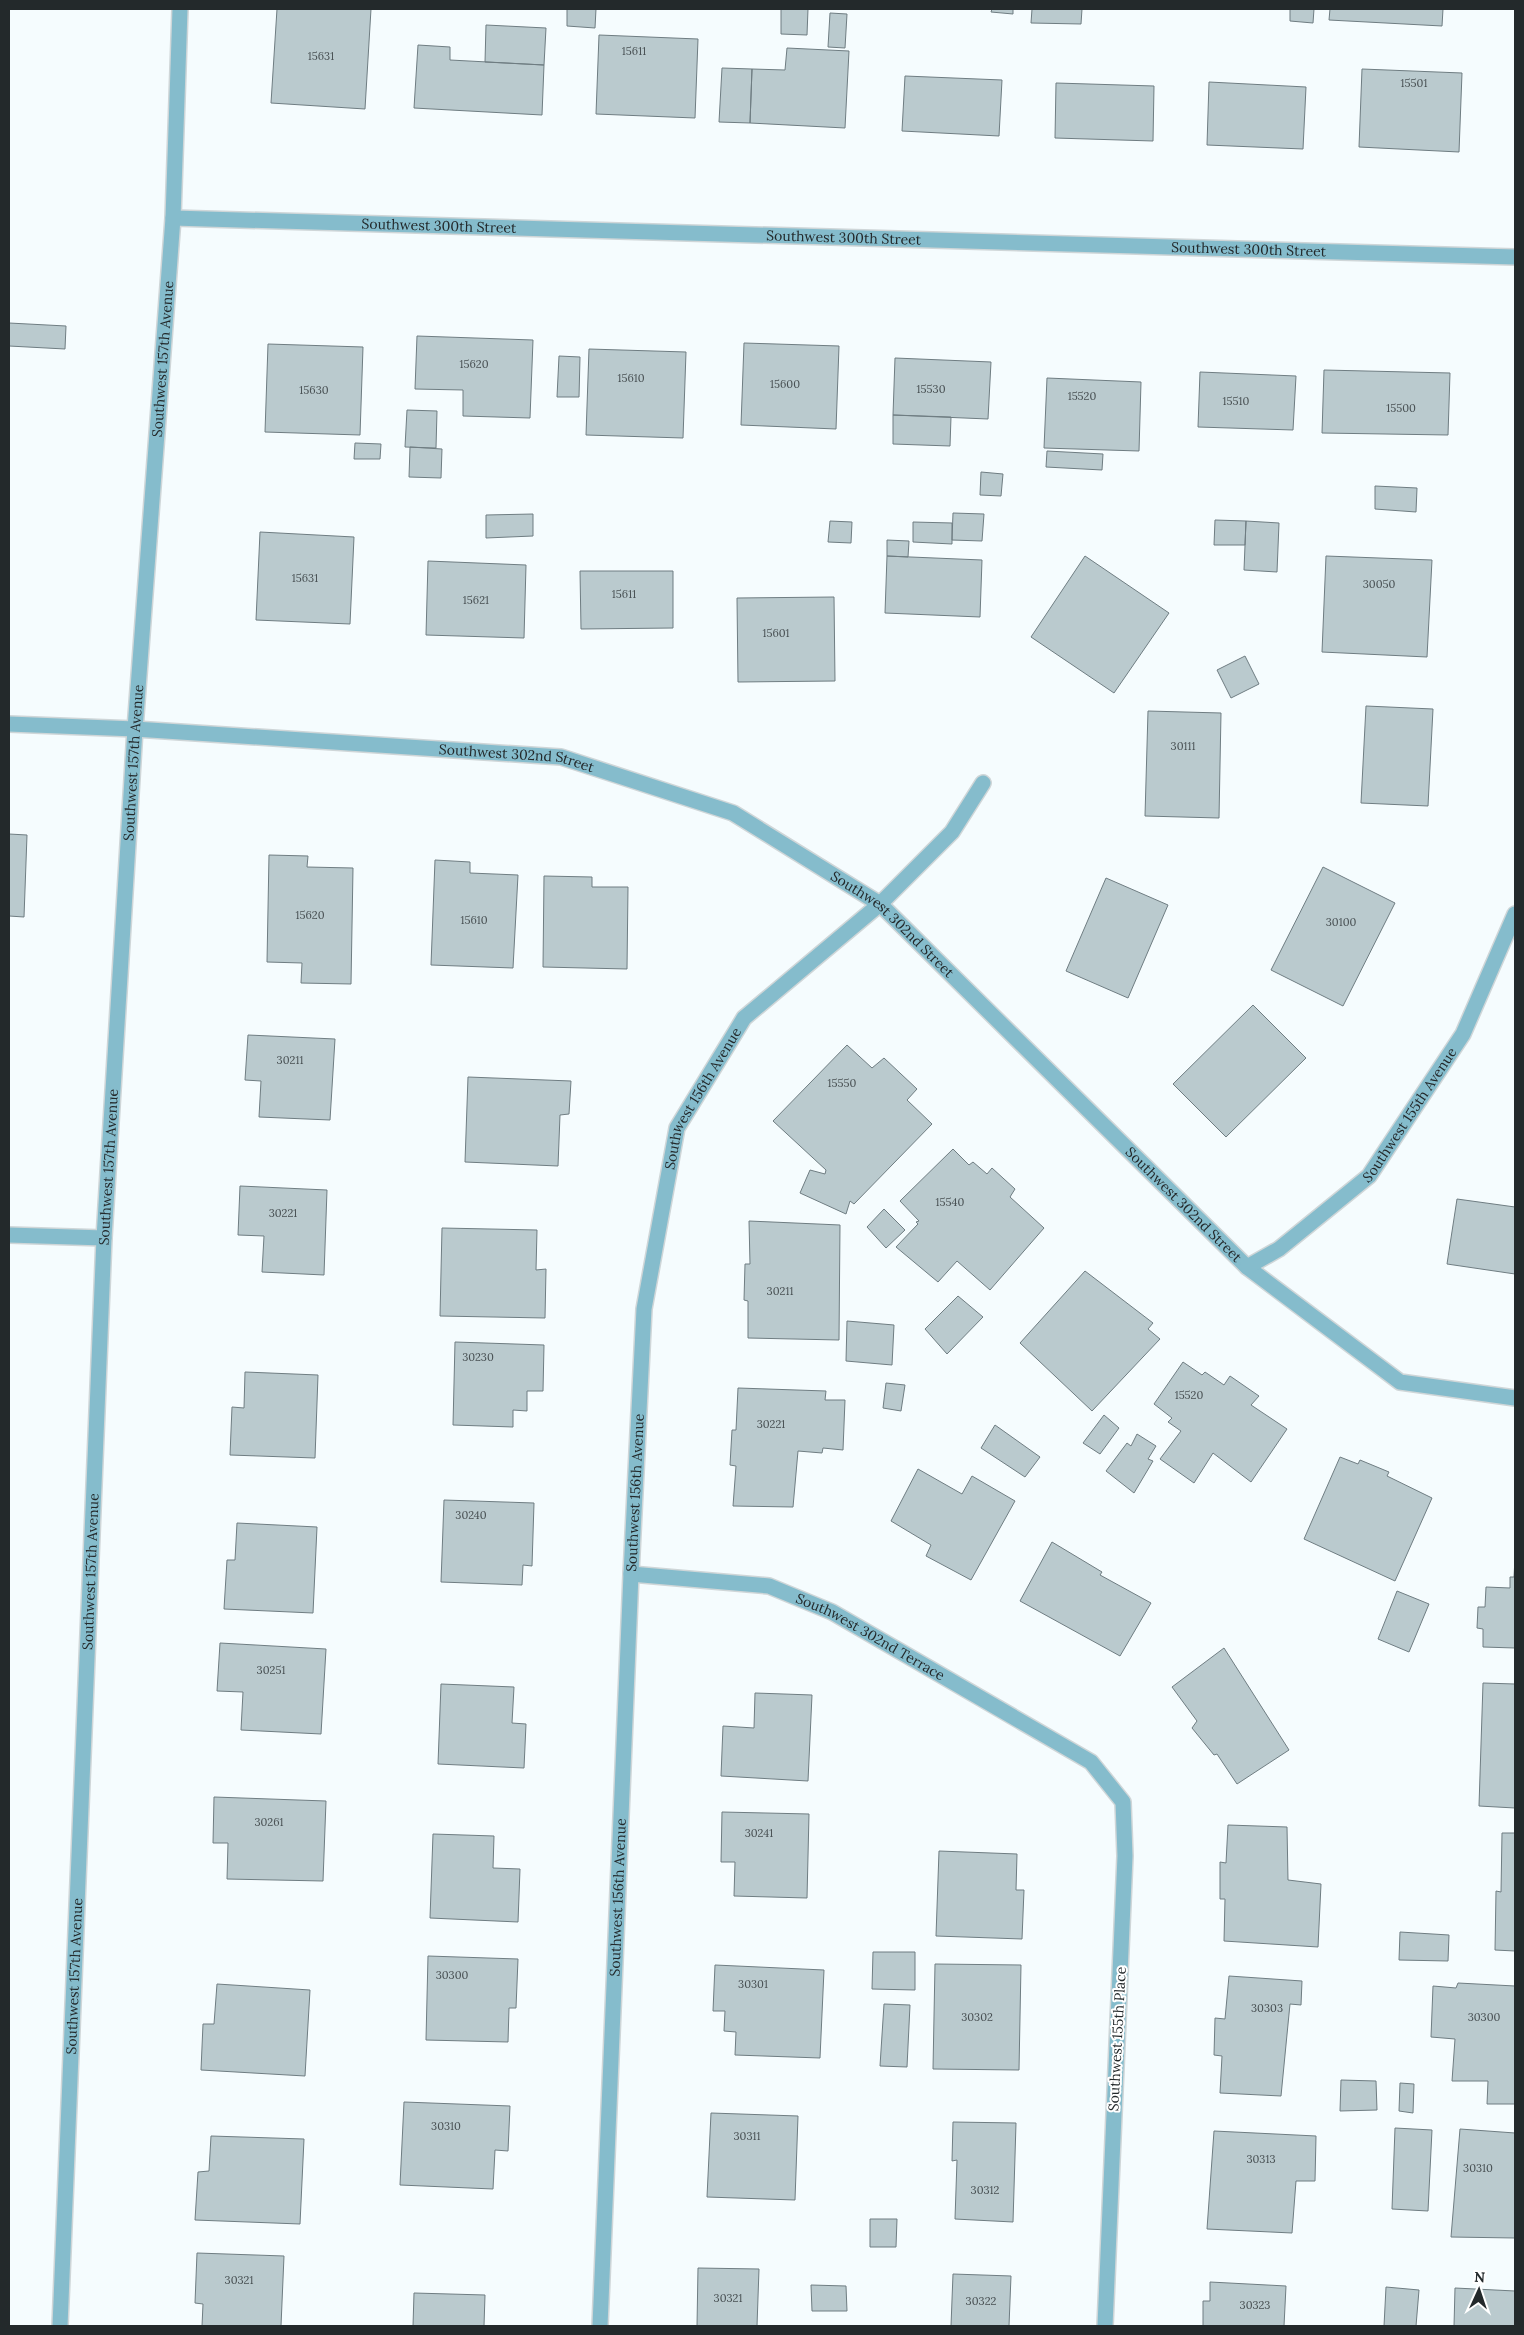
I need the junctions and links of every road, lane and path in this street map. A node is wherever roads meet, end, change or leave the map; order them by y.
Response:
1 (180, 9) edge
2 (173, 218) junction
3 (1515, 257) edge
4 (9, 724) edge
5 (135, 730) junction
6 (983, 783) dead end
7 (880, 904) junction
8 (1515, 914) edge
9 (9, 1235) edge
10 (104, 1238) junction
11 (1247, 1267) junction
12 (1515, 1398) edge
13 (631, 1574) junction
14 (1090, 1762) joint
15 (60, 2326) edge
16 (600, 2326) edge
17 (1105, 2326) edge

1 - 2 street, Southwest 157th Avenue
2 - 3 street, Southwest 300th Street
2 - 5 street, Southwest 157th Avenue
4 - 5 street, Southwest 302nd Street
5 - 7 street, Southwest 302nd Street
5 - 10 street, Southwest 157th Avenue
6 - 7 street, Southwest 156th Avenue
7 - 11 street, Southwest 302nd Street
7 - 13 street, Southwest 156th Avenue
8 - 11 street, Southwest 155th Avenue
9 - 10 street
10 - 15 street, Southwest 157th Avenue
11 - 12 street, Southwest 302nd Street
13 - 14 street, Southwest 302nd Terrace
13 - 16 street, Southwest 156th Avenue
14 - 17 street, Southwest 155th Place

